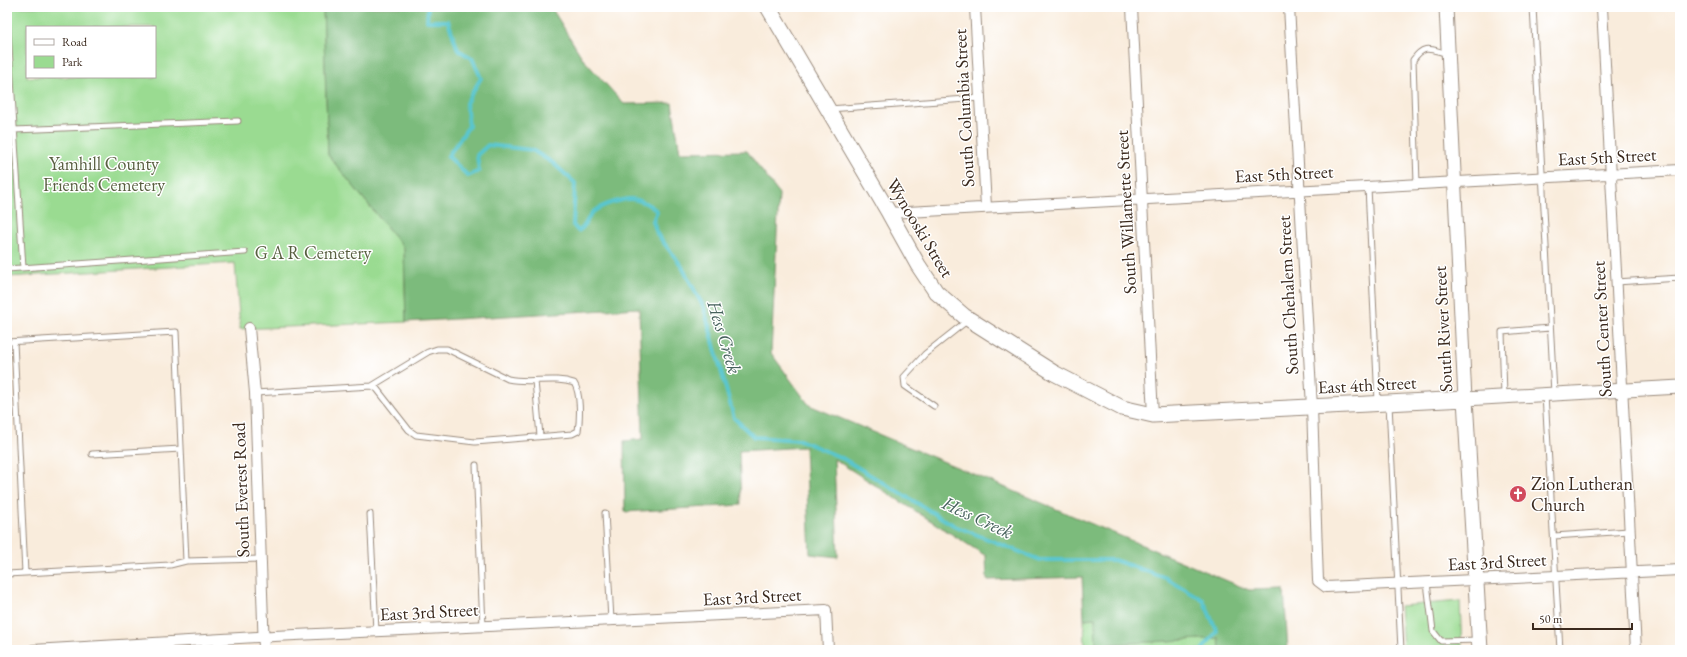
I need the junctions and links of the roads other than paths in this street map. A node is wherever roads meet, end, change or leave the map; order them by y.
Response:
1 (768, 7) edge
2 (975, 7) edge
3 (1132, 7) edge
4 (1289, 7) edge
5 (1446, 7) edge
6 (1533, 7) edge
7 (1602, 7) edge
8 (7, 16) edge
9 (1448, 54) junction
10 (980, 98) junction
11 (827, 109) junction
12 (238, 121) dead end
13 (14, 130) junction
14 (1680, 170) edge
15 (1611, 174) junction
16 (1542, 178) junction
17 (1455, 182) junction
18 (1417, 184) junction
19 (1368, 187) junction
20 (1299, 190) junction
21 (1142, 199) junction
22 (986, 207) junction
23 (889, 213) junction
24 (245, 252) dead end
25 (23, 268) junction
26 (7, 269) edge
27 (1680, 278) edge
28 (1616, 282) junction
29 (969, 319) junction
30 (249, 328) dead end
31 (1550, 328) junction
32 (7, 342) edge
33 (14, 342) junction
34 (535, 381) junction
35 (372, 386) junction
36 (1680, 387) edge
37 (1622, 390) junction
38 (255, 393) junction
39 (1549, 394) junction
40 (1504, 397) junction
41 (1465, 399) junction
42 (1384, 403) junction
43 (934, 406) dead end
44 (1312, 407) junction
45 (1153, 415) junction
46 (540, 436) junction
47 (181, 449) junction
48 (92, 454) dead end
49 (476, 465) dead end
50 (605, 513) dead end
51 (370, 514) dead end
52 (1629, 531) junction
53 (1554, 536) junction
54 (261, 559) junction
55 (186, 561) junction
56 (1680, 570) edge
57 (1632, 572) junction
58 (25, 573) junction
59 (7, 574) edge
60 (1556, 576) junction
61 (1476, 580) junction
62 (1318, 581) joint
63 (1427, 583) junction
64 (1398, 584) junction
65 (611, 620) junction
66 (483, 626) junction
67 (376, 631) junction
68 (264, 637) junction
69 (1480, 645) edge
70 (117, 648) edge
71 (33, 650) edge
72 (264, 650) edge
73 (828, 650) edge
74 (1401, 650) edge
75 (1560, 650) edge
76 (1636, 650) edge

1 - 11 main road, Wynooski Street
2 - 10 street, South Columbia Street
3 - 21 street, South Willamette Street
4 - 20 street, South Chehalem Street
5 - 9 street, South River Street
6 - 16 lane
7 - 15 street, South Center Street
8 - 13 lane
9 - 17 street, South River Street
9 - 18 lane
10 - 11 lane
10 - 22 street, South Columbia Street
11 - 23 main road, Wynooski Street
12 - 13 lane
13 - 25 lane
14 - 15 street, East 5th Street
15 - 16 street, East 5th Street
15 - 28 street, South Center Street
16 - 17 street, East 5th Street
16 - 31 lane
17 - 18 street, East 5th Street
17 - 41 street, South River Street
18 - 19 street, East 5th Street
19 - 20 street, East 5th Street
19 - 42 lane
20 - 21 street, East 5th Street
20 - 44 street, South Chehalem Street
21 - 22 street, East 5th Street
21 - 45 street, South Willamette Street
22 - 23 street, East 5th Street
23 - 29 main road, Wynooski Street
24 - 25 lane
25 - 26 lane
27 - 28 lane
28 - 37 street, South Center Street
29 - 43 lane
29 - 45 main road, Wynooski Street
30 - 38 street, South Everest Road
31 - 39 lane
31 - 40 lane
32 - 33 lane
33 - 47 lane
33 - 58 lane
34 - 35 lane
34 - 46 lane
34 - 46 lane
35 - 38 lane
35 - 46 lane
36 - 37 street, East 4th Street
37 - 39 street, East 4th Street
37 - 52 street, South Center Street
38 - 54 street, South Everest Road
39 - 40 street, East 4th Street
39 - 53 lane
40 - 41 street, East 4th Street
41 - 42 main road, East 4th Street
41 - 61 main road, South River Street
42 - 44 main road, East 4th Street
42 - 64 lane
44 - 45 main road, East 4th Street
44 - 62 street, South Chehalem Street
47 - 48 lane
47 - 55 lane
49 - 66 lane
50 - 65 lane
51 - 67 lane
52 - 53 lane
52 - 57 street, South Center Street
53 - 60 lane
54 - 55 lane
54 - 68 street, South Everest Road
55 - 58 lane
56 - 57 street, East 3rd Street
57 - 60 street, East 3rd Street
57 - 76 street, South Center Street
58 - 59 lane
60 - 61 street, East 3rd Street
60 - 75 lane
61 - 63 street, East 3rd Street
61 - 69 main road, South River Street
62 - 64 street, East 3rd Street
63 - 64 street, East 3rd Street
63 - 69 lane
64 - 74 lane
65 - 66 street, East 3rd Street
65 - 73 street, East 3rd Street
66 - 67 street, East 3rd Street
67 - 68 street, East 3rd Street
68 - 70 street, East 3rd Street
68 - 72 street, South Everest Road
70 - 71 street, East 3rd Street

